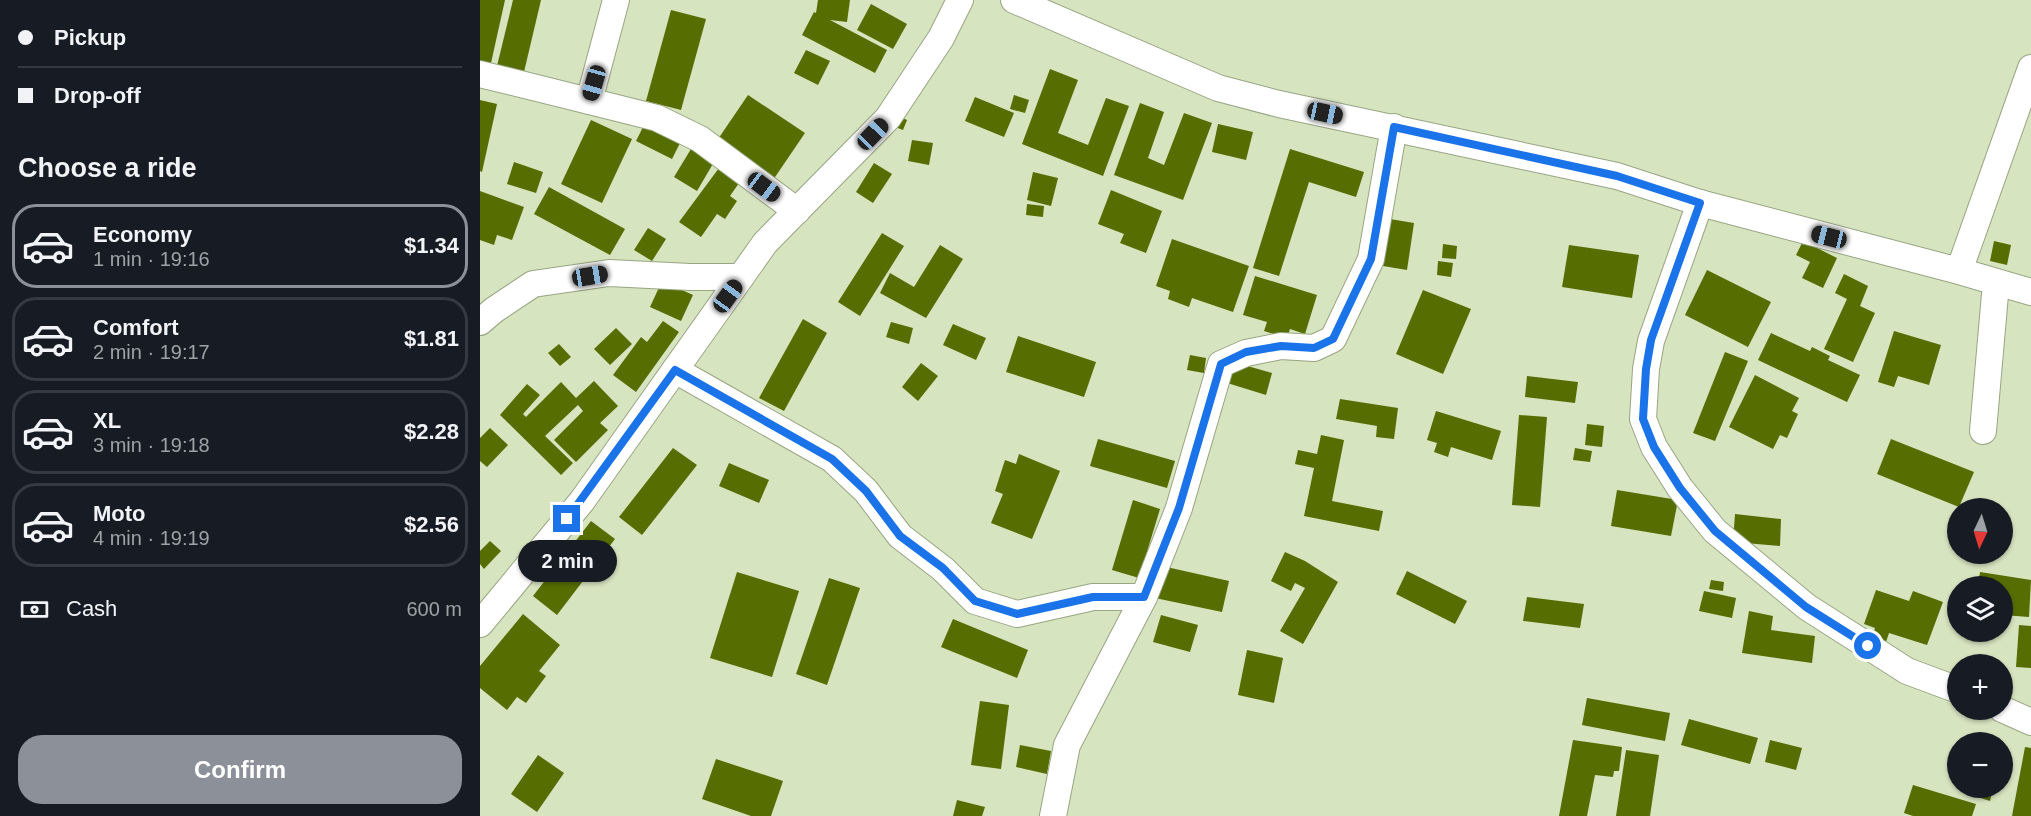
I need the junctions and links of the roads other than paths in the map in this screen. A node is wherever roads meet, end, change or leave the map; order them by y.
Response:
1 (616, 0) edge
2 (960, 0) edge
3 (1014, 0) edge
4 (2031, 68) edge
5 (480, 75) edge
6 (589, 101) junction
7 (1394, 127) junction
8 (1700, 203) junction
9 (797, 211) junction
10 (1959, 271) junction
11 (741, 277) junction
12 (1996, 283) junction
13 (2031, 292) edge
14 (480, 322) edge
15 (675, 370) junction
16 (1983, 431) dead end
17 (1144, 597) junction
18 (480, 624) edge
19 (1947, 686) edge
20 (2013, 714) edge
21 (2031, 722) edge
22 (1053, 816) edge

1 - 6 street
2 - 9 street
3 - 7 street
4 - 10 street
5 - 6 street
6 - 9 street
7 - 8 street
7 - 17 street
8 - 10 street
8 - 19 street
9 - 11 street
10 - 12 street
11 - 14 street
11 - 15 street
12 - 13 street
12 - 16 street
15 - 17 street
15 - 18 street
17 - 22 street
20 - 21 street

